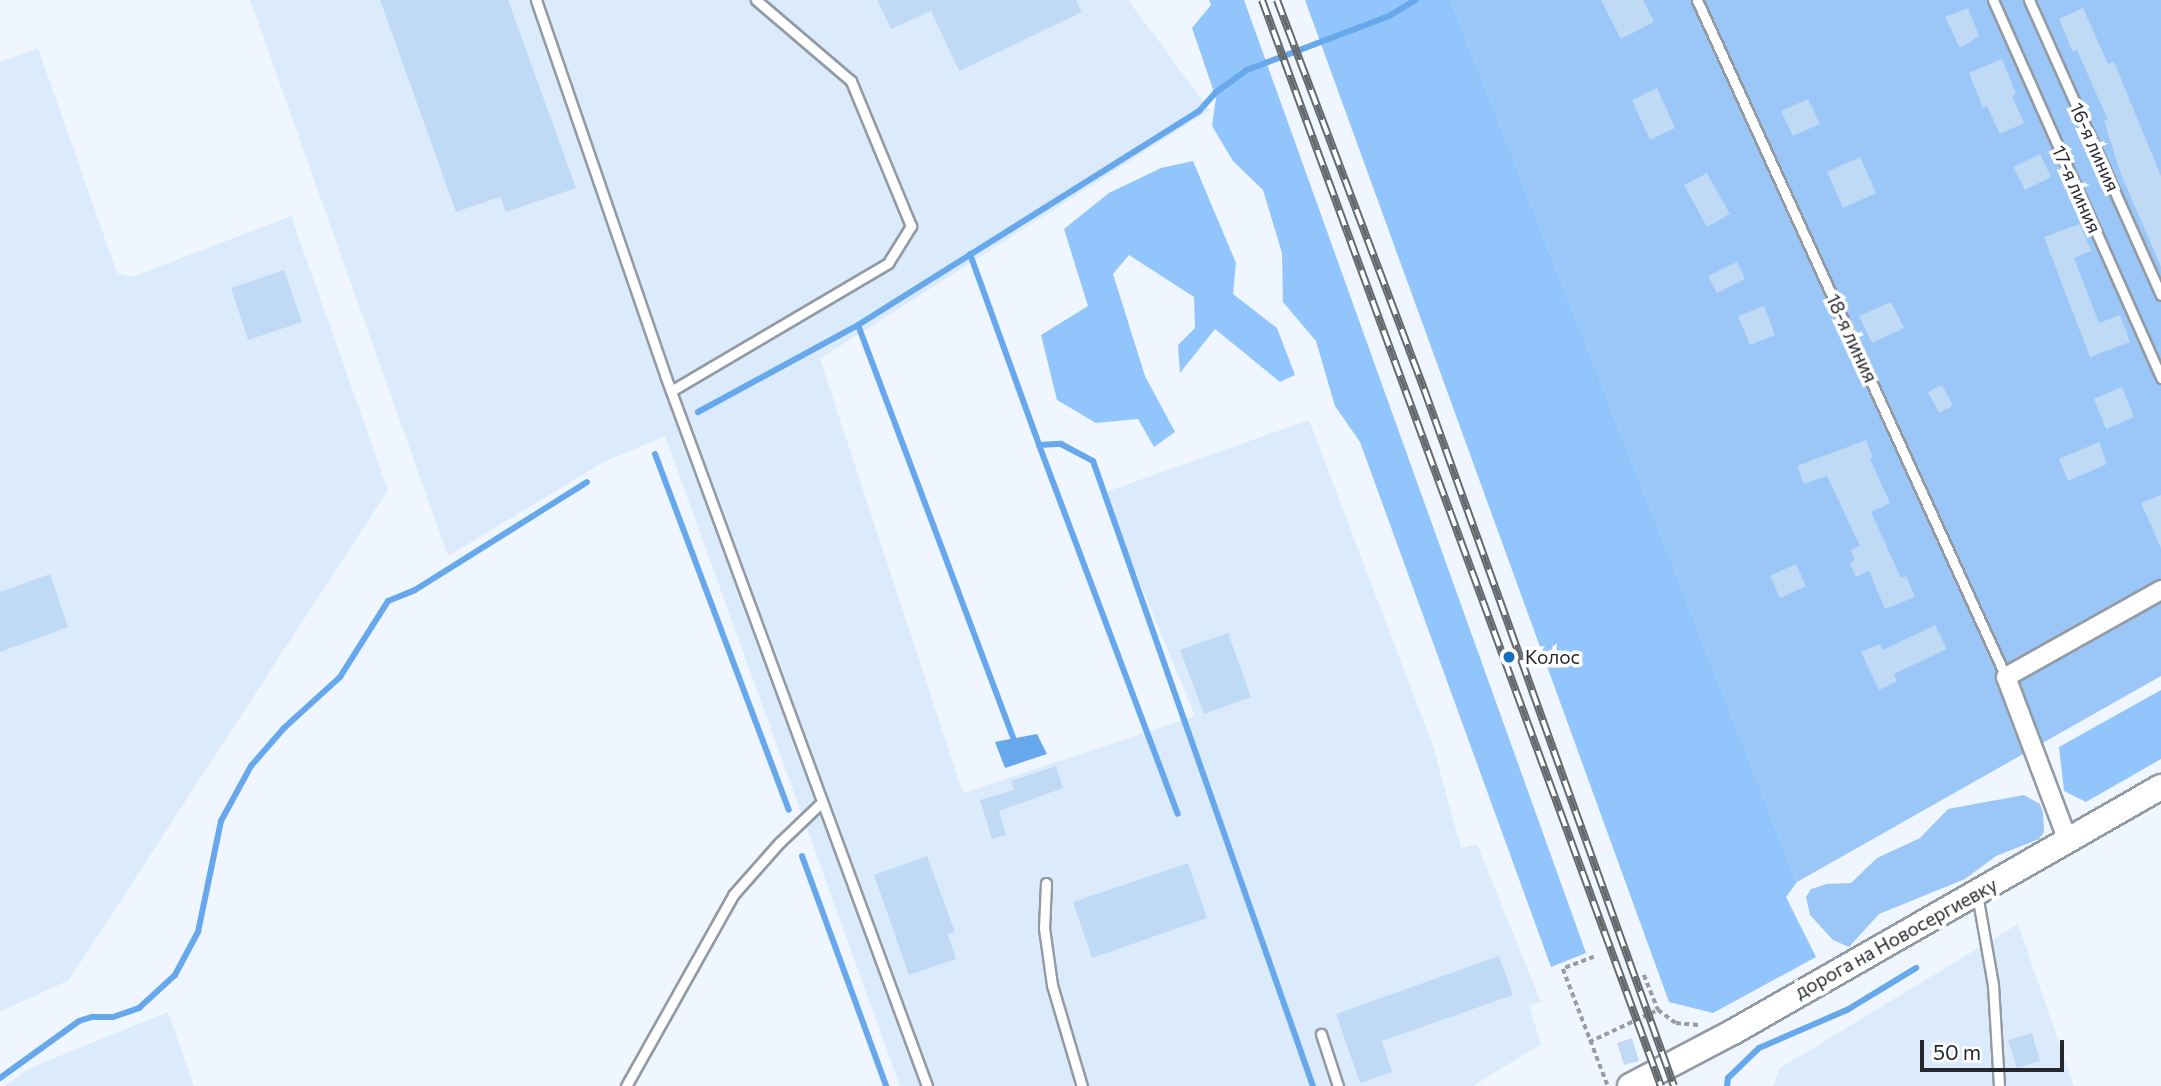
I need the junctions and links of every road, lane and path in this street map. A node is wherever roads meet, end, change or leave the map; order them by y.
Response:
1 (536, 0) edge
2 (756, 0) edge
3 (1697, 0) edge
4 (1993, 0) edge
5 (2029, 0) edge
6 (2161, 295) edge
7 (2161, 378) edge
8 (671, 391) junction
9 (2161, 590) edge
10 (2006, 677) junction
11 (2161, 787) edge
12 (822, 802) junction
13 (2068, 841) junction
14 (1046, 883) dead end
15 (1977, 892) junction
16 (1594, 957) dead end
17 (1644, 975) dead end
18 (1658, 1010) junction
19 (1733, 1032) junction
20 (1321, 1034) dead end
21 (1589, 1042) junction
22 (626, 1086) edge
23 (927, 1086) edge
24 (1082, 1086) edge
25 (1338, 1086) edge
26 (1608, 1086) edge
27 (1630, 1086) edge
28 (1999, 1086) edge

1 - 8 lane
2 - 8 lane
3 - 10 lane, 18-я линия
4 - 7 lane, 17-я линия
5 - 6 lane, 16-я линия
8 - 12 lane
9 - 10 street
10 - 13 street
11 - 13 street, дорога на Новосергиевку
12 - 22 lane
12 - 23 lane
13 - 15 street, дорога на Новосергиевку
14 - 24 lane
15 - 19 street, дорога на Новосергиевку
15 - 28 lane
16 - 21 path
17 - 18 path
18 - 19 path
18 - 21 path
19 - 27 street, дорога на Новосергиевку
20 - 25 lane
21 - 26 path

